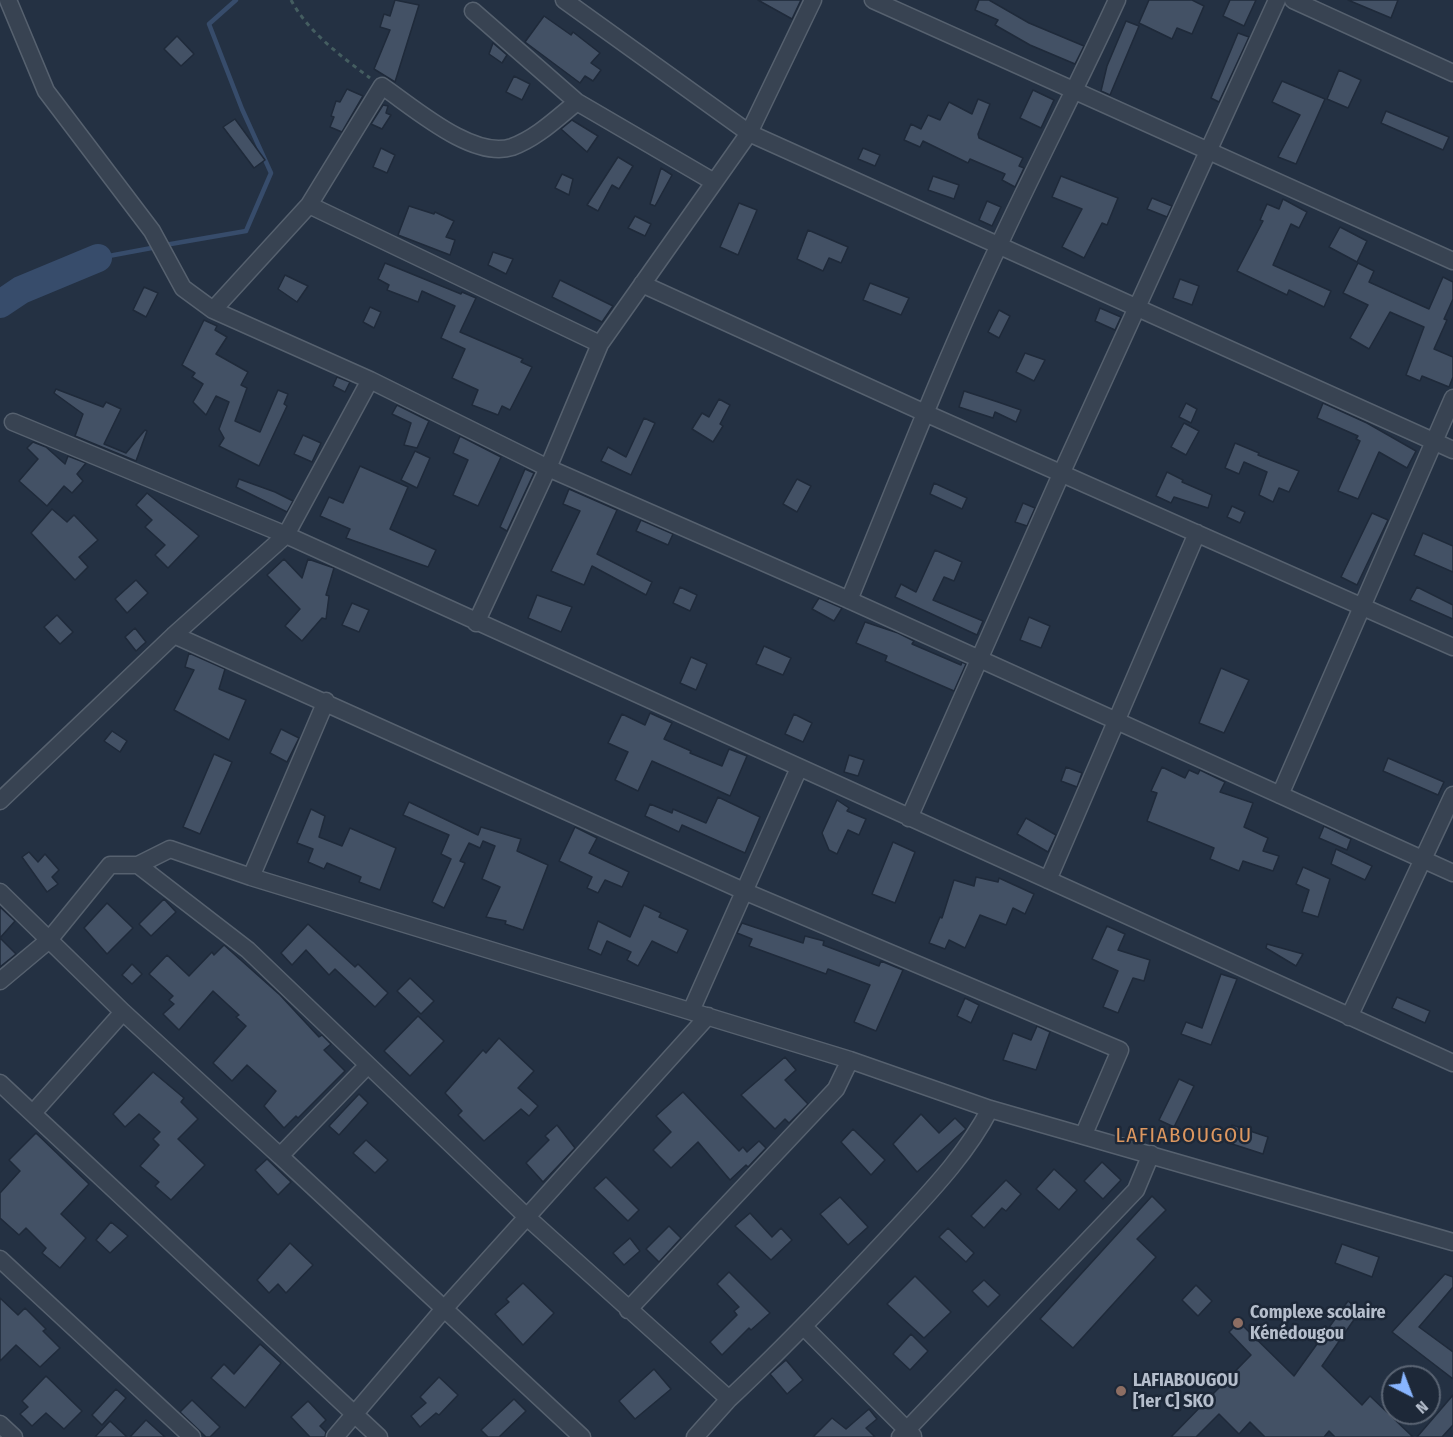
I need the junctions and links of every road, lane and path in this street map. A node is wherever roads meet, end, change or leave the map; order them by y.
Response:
1 (8, 0) edge
2 (291, 0) edge
3 (564, 0) edge
4 (813, 0) edge
5 (873, 0) edge
6 (1117, 0) edge
7 (1277, 0) edge
8 (1293, 0) edge
9 (473, 11) dead end
10 (1453, 73) edge
11 (382, 86) junction
12 (1075, 93) junction
13 (577, 102) junction
14 (749, 133) junction
15 (1209, 149) junction
16 (714, 182) junction
17 (309, 205) junction
18 (999, 245) junction
19 (1453, 261) edge
20 (642, 284) junction
21 (1138, 309) junction
22 (213, 310) junction
23 (600, 344) junction
24 (370, 380) junction
25 (1453, 398) edge
26 (925, 413) junction
27 (13, 422) dead end
28 (1434, 442) junction
29 (1453, 450) edge
30 (548, 468) junction
31 (1062, 472) junction
32 (1197, 533) junction
33 (286, 535) junction
34 (849, 600) junction
35 (1361, 606) junction
36 (476, 623) junction
37 (174, 635) junction
38 (1453, 647) edge
39 (979, 660) junction
40 (326, 702) junction
41 (1117, 720) junction
42 (799, 768) junction
43 (1280, 795) junction
44 (1453, 795) edge
45 (0, 801) edge
46 (909, 818) junction
47 (1424, 860) junction
48 (138, 865) junction
49 (1453, 873) edge
50 (251, 877) junction
51 (1048, 880) junction
52 (0, 892) edge
53 (746, 892) junction
54 (49, 940) junction
55 (0, 981) edge
56 (691, 1011) junction
57 (123, 1012) junction
58 (708, 1016) junction
59 (1349, 1017) junction
60 (850, 1060) junction
61 (1453, 1063) edge
62 (367, 1066) junction
63 (0, 1083) edge
64 (990, 1109) junction
65 (33, 1113) junction
66 (1084, 1134) junction
67 (1151, 1154) junction
68 (280, 1156) junction
69 (528, 1218) junction
70 (1453, 1242) edge
71 (0, 1259) edge
72 (443, 1310) junction
73 (628, 1310) junction
74 (805, 1328) junction
75 (729, 1399) junction
76 (356, 1416) junction
77 (0, 1424) edge
78 (906, 1435) edge
79 (14, 1437) edge
80 (192, 1437) edge
81 (335, 1437) edge
82 (379, 1437) edge
83 (582, 1437) edge
84 (695, 1437) edge

1 - 22 street
2 - 11 path
3 - 14 street
4 - 14 street
5 - 12 street
6 - 12 street
7 - 15 street
8 - 10 street
9 - 13 street
11 - 13 street
11 - 17 street
12 - 15 street
12 - 18 street
13 - 16 street
14 - 16 street
14 - 18 street
15 - 19 street
15 - 21 street
16 - 20 street
17 - 22 street
17 - 23 street
18 - 21 street
18 - 26 street
20 - 23 street
20 - 26 street
21 - 28 street
21 - 31 street
22 - 24 street
23 - 30 street
24 - 30 street
24 - 33 street
25 - 28 street
26 - 31 street
26 - 34 street
27 - 33 street
28 - 29 street
28 - 35 street
30 - 34 street
30 - 36 street
31 - 32 street
31 - 39 street
32 - 35 street
32 - 41 street
33 - 36 street
33 - 37 street
34 - 39 street
35 - 38 street
35 - 43 street
36 - 42 street
37 - 40 street
37 - 45 street
39 - 41 street
39 - 46 street
40 - 50 street
40 - 53 street
41 - 43 street
41 - 51 street
42 - 46 street
42 - 53 street
43 - 47 street
44 - 47 street
46 - 51 street
47 - 49 street
47 - 59 street
48 - 50 street
48 - 54 street
48 - 62 street
50 - 56 street
51 - 59 street
52 - 54 street
53 - 56 street
53 - 66 street
54 - 55 street
54 - 57 street
56 - 58 street
57 - 65 street
57 - 68 street
58 - 60 street
58 - 69 street
59 - 61 street
60 - 64 street
60 - 73 street
62 - 68 street
62 - 69 street
63 - 65 street
64 - 66 street
64 - 74 street
65 - 76 street
66 - 67 street
67 - 70 street
67 - 78 street
68 - 72 street
69 - 72 street
69 - 73 street
71 - 80 street
72 - 76 street
72 - 83 street
73 - 75 street
74 - 75 street
74 - 78 street
75 - 84 street
76 - 81 street
76 - 82 street
77 - 79 street

